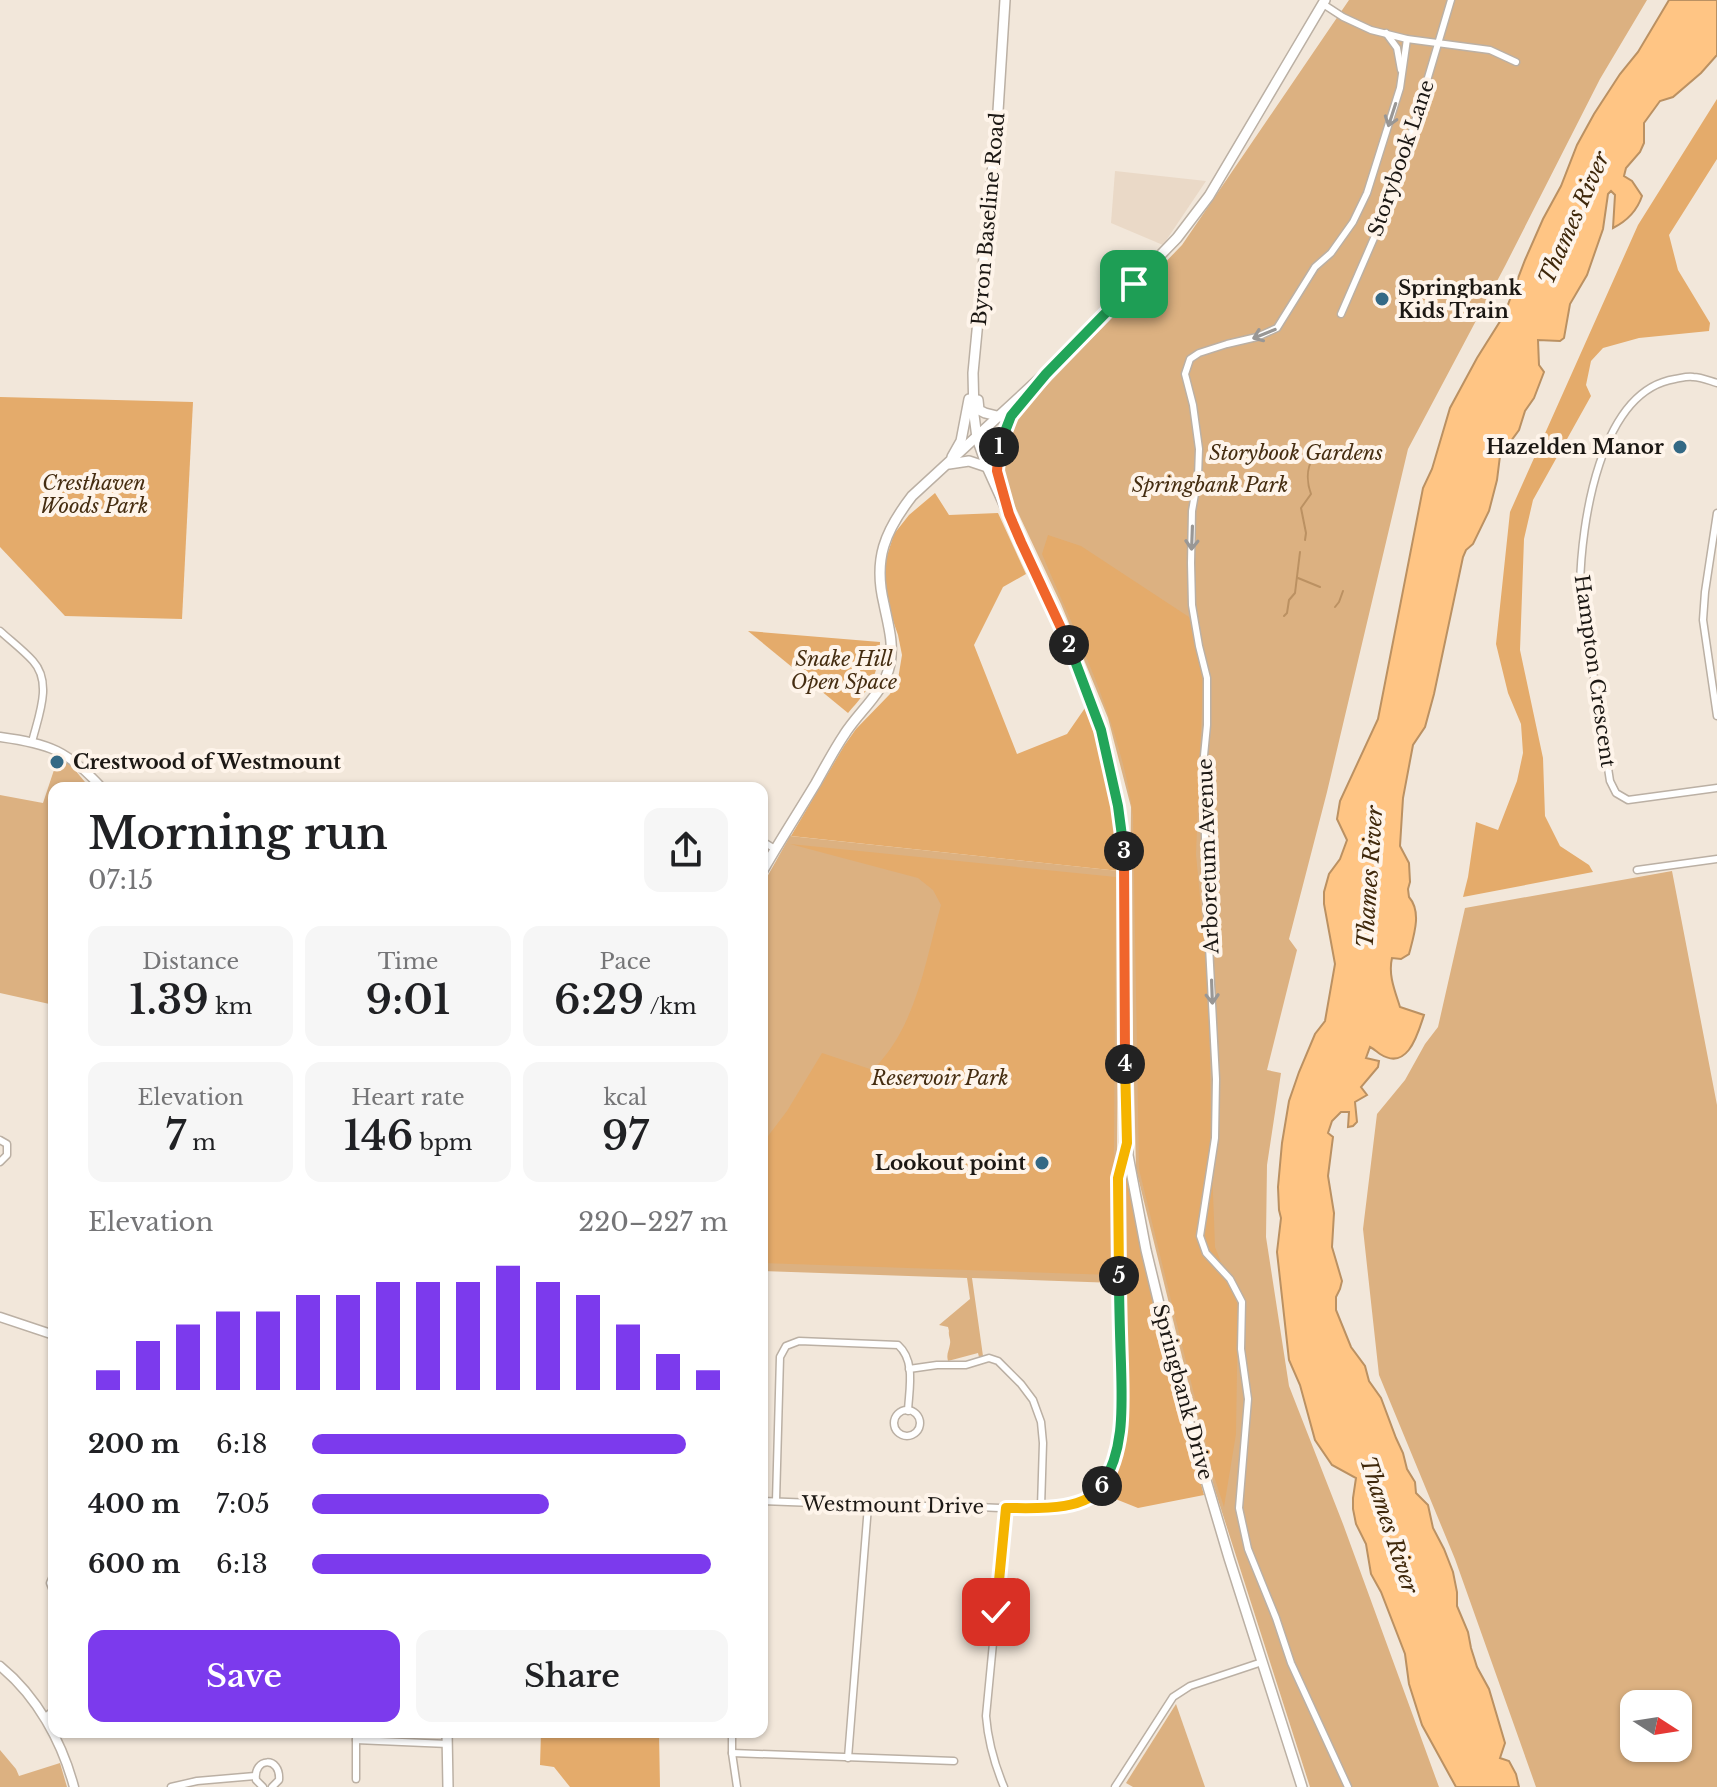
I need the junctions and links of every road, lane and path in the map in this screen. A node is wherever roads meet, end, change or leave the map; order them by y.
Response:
1 (1005, 0) edge
2 (1451, 0) edge
3 (1324, 2) edge
4 (1386, 33) junction
5 (1407, 39) junction
6 (1439, 44) junction
7 (1516, 62) dead end
8 (1402, 74) junction
9 (1341, 314) dead end
10 (973, 373) junction
11 (1046, 374) junction
12 (1717, 383) edge
13 (1001, 417) junction
14 (977, 438) junction
15 (949, 464) junction
16 (987, 467) junction
17 (1717, 513) edge
18 (1009, 514) junction
19 (0, 631) edge
20 (1713, 667) edge
21 (1717, 716) edge
22 (0, 737) edge
23 (32, 742) junction
24 (97, 782) edge
25 (1717, 788) edge
26 (768, 845) edge
27 (775, 849) junction
28 (1717, 859) edge
29 (768, 861) edge
30 (1637, 870) dead end
31 (0, 1140) edge
32 (1127, 1143) junction
33 (0, 1162) edge
34 (0, 1317) edge
35 (48, 1333) edge
36 (909, 1369) junction
37 (908, 1411) junction
38 (768, 1501) edge
39 (776, 1501) junction
40 (868, 1506) junction
41 (1041, 1507) junction
42 (1006, 1508) junction
43 (1262, 1662) junction
44 (0, 1666) edge
45 (48, 1715) edge
46 (44, 1718) junction
47 (48, 1724) edge
48 (56, 1738) edge
49 (356, 1738) edge
50 (379, 1738) edge
51 (448, 1738) edge
52 (732, 1738) edge
53 (448, 1744) junction
54 (732, 1753) junction
55 (848, 1758) junction
56 (954, 1761) dead end
57 (255, 1776) junction
58 (356, 1779) dead end
59 (74, 1787) edge
60 (171, 1787) edge
61 (263, 1787) edge
62 (272, 1787) edge
63 (448, 1787) edge
64 (737, 1787) edge
65 (1004, 1787) edge
66 (1115, 1787) edge
67 (1302, 1787) edge
68 (1348, 1787) edge

1 - 10 main road, Byron Baseline Road
2 - 6 street, Storybook Lane
3 - 4 street
3 - 11 main road
4 - 5 street
4 - 8 street
5 - 6 street
5 - 8 street, Arboretum Avenue
6 - 7 street
6 - 9 street, Storybook Lane
8 -> 68 street, Arboretum Avenue
10 - 13 main road
10 - 14 main road, Byron Baseline Road
10 - 15 main road
11 - 13 main road
11 - 18 main road
12 - 25 street, Hampton Crescent
13 - 14 main road
14 - 15 main road
14 - 16 main road, Springbank Drive
15 - 16 main road
15 - 27 main road
16 - 18 main road, Springbank Drive
17 - 20 street
18 - 32 main road, Springbank Drive
19 - 23 street
20 - 21 street
22 - 23 street
23 - 24 street
26 - 27 street
27 - 29 main road
28 - 30 street
31 - 33 street
32 - 41 street, Westmount Drive
32 - 43 main road, Springbank Drive
34 - 35 street
36 - 37 street
36 - 39 street
36 - 41 street
37 - 37 street
38 - 39 street, Westmount Drive
39 - 40 street, Westmount Drive
40 - 42 street, Westmount Drive
40 - 55 street
41 - 42 street, Westmount Drive
42 - 65 street
43 - 66 street
43 - 67 main road, Springbank Drive
44 - 46 street
45 - 46 street
46 - 47 street
48 - 59 street
49 - 58 street
50 - 53 street
51 - 53 main road
52 - 54 street
53 - 63 main road
54 - 55 street
54 - 64 street
55 - 56 street
57 - 60 street
57 - 61 street
57 - 62 street

